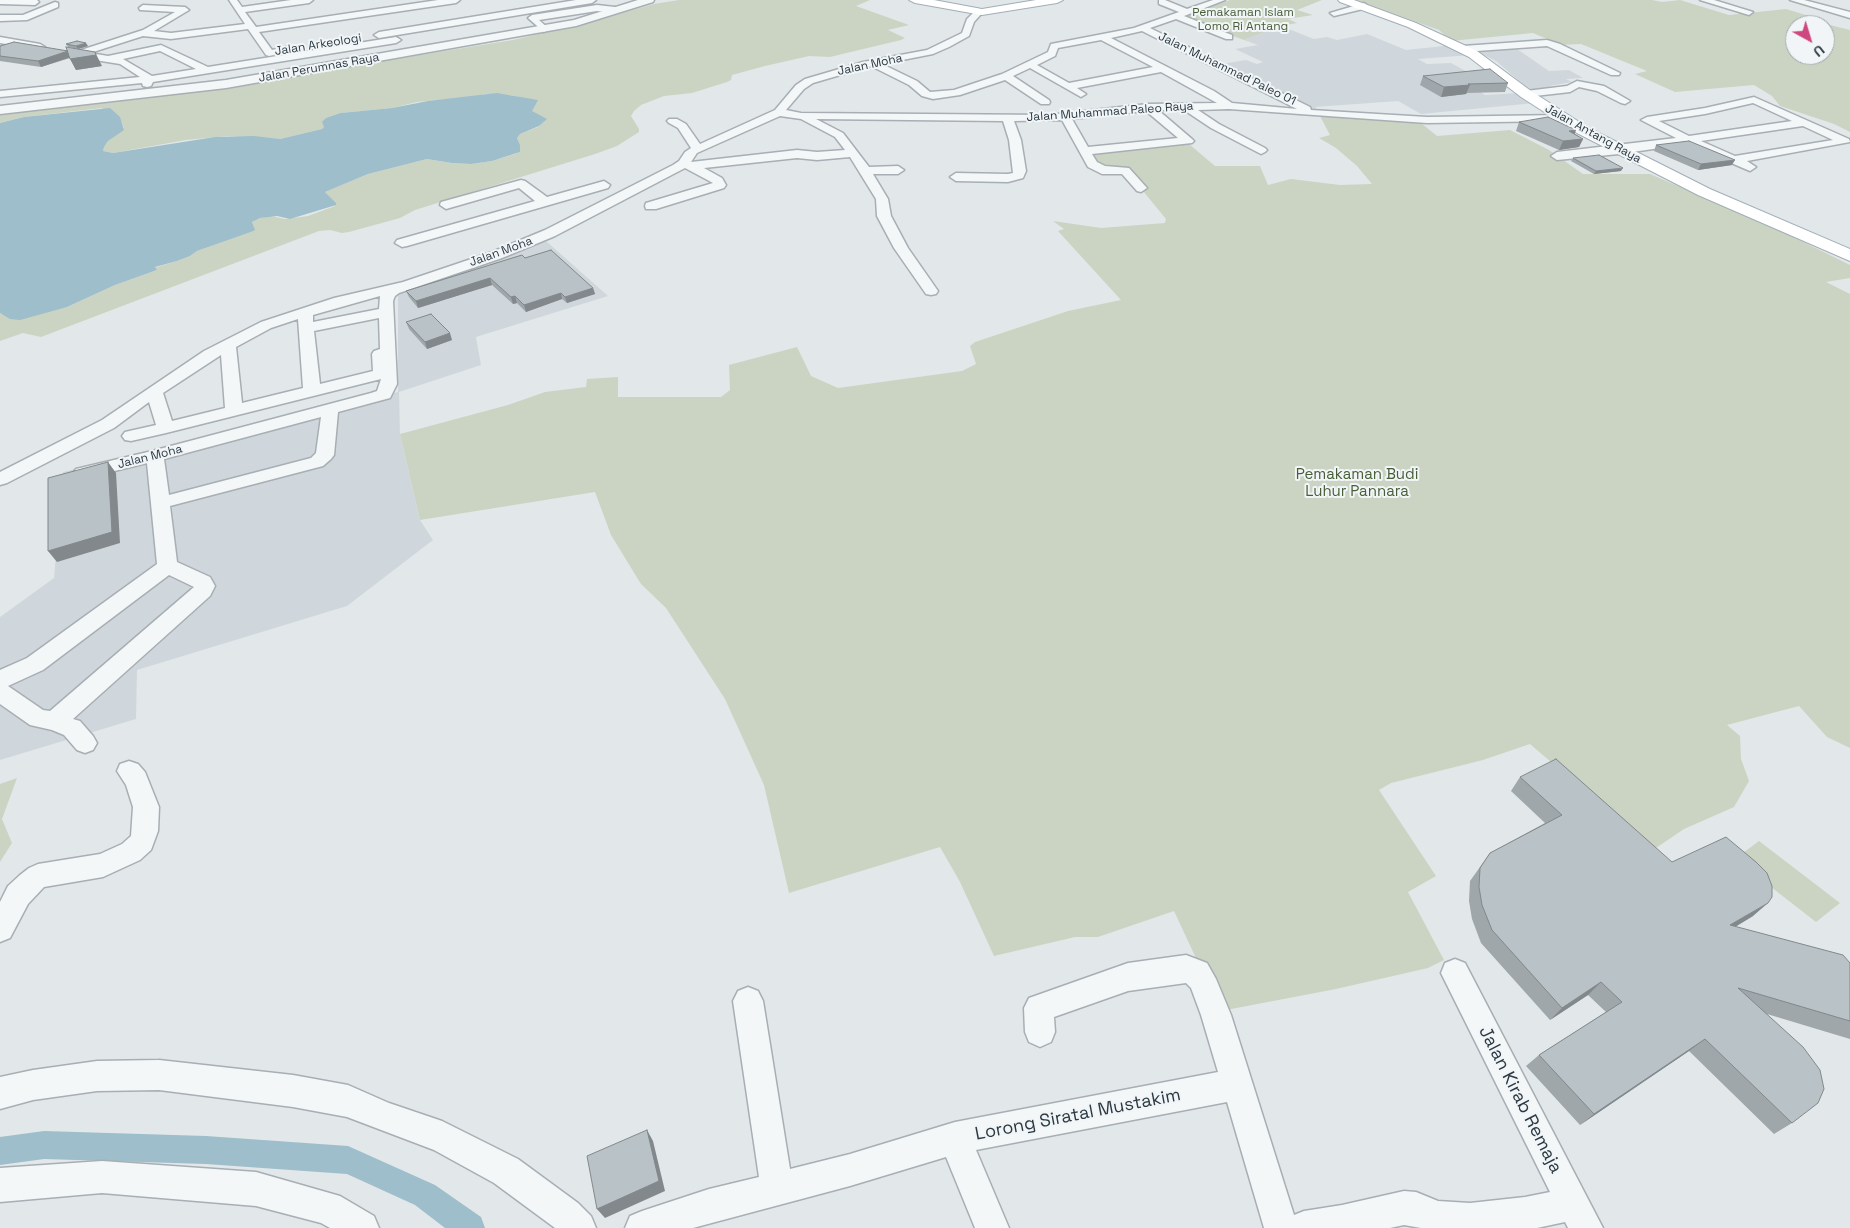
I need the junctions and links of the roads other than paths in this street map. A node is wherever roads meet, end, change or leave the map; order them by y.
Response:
1 (233, 0) edge
2 (309, 0) edge
3 (403, 0) edge
4 (556, 0) edge
5 (592, 0) edge
6 (915, 0) edge
7 (1057, 0) edge
8 (1220, 0) edge
9 (1344, 0) edge
10 (1704, 0) edge
11 (1794, 0) edge
12 (38, 1) edge
13 (654, 1) edge
14 (931, 1) edge
15 (2, 2) edge
16 (458, 2) edge
17 (1162, 2) dead end
18 (1840, 2) dead end
19 (512, 4) dead end
20 (568, 4) junction
21 (55, 5) dead end
22 (1364, 6) junction
23 (1818, 6) junction
24 (411, 7) junction
25 (143, 8) dead end
26 (472, 9) dead end
27 (529, 11) junction
28 (979, 12) junction
29 (1187, 12) junction
30 (1749, 12) dead end
31 (1334, 13) dead end
32 (1850, 15) edge
33 (1176, 16) junction
34 (0, 17) edge
35 (489, 17) junction
36 (246, 20) junction
37 (140, 22) dead end
38 (164, 22) junction
39 (458, 22) junction
40 (431, 27) junction
41 (1143, 28) junction
42 (141, 33) junction
43 (1103, 37) junction
44 (1229, 37) dead end
45 (3, 42) edge
46 (1463, 49) junction
47 (268, 52) junction
48 (406, 53) junction
49 (77, 54) junction
50 (1202, 57) junction
51 (108, 59) junction
52 (233, 60) dead end
53 (123, 62) junction
54 (872, 63) junction
55 (1029, 64) junction
56 (1596, 65) junction
57 (1160, 66) junction
58 (1577, 67) dead end
59 (97, 68) edge
60 (209, 71) junction
61 (1615, 73) dead end
62 (75, 74) edge
63 (1006, 76) junction
64 (150, 79) junction
65 (92, 85) junction
66 (1069, 86) junction
67 (0, 94) edge
68 (1526, 94) junction
69 (140, 96) junction
70 (1084, 96) dead end
71 (1625, 101) dead end
72 (1045, 102) dead end
73 (1186, 106) junction
74 (1229, 106) junction
75 (1148, 107) junction
76 (0, 110) edge
77 (779, 112) junction
78 (1310, 113) junction
79 (801, 116) junction
80 (1064, 116) junction
81 (1007, 117) junction
82 (1561, 118) junction
83 (673, 121) dead end
84 (1804, 122) junction
85 (1688, 140) junction
86 (698, 149) junction
87 (1261, 150) dead end
88 (1619, 150) junction
89 (1085, 151) junction
90 (854, 153) junction
91 (1557, 156) dead end
92 (1734, 160) junction
93 (688, 165) junction
94 (1750, 167) dead end
95 (898, 170) dead end
96 (866, 171) junction
97 (591, 176) dead end
98 (956, 176) dead end
99 (604, 185) junction
100 (1141, 188) dead end
101 (624, 195) junction
102 (544, 202) junction
103 (446, 205) dead end
104 (651, 206) dead end
105 (402, 243) dead end
106 (1850, 256) edge
107 (402, 286) junction
108 (931, 291) dead end
109 (304, 312) junction
110 (387, 313) junction
111 (306, 328) junction
112 (228, 344) junction
113 (154, 391) junction
114 (312, 392) junction
115 (234, 411) junction
116 (330, 415) junction
117 (166, 428) junction
118 (132, 436) dead end
119 (155, 460) junction
120 (69, 476) edge
121 (0, 478) edge
122 (160, 503) junction
123 (168, 566) junction
124 (0, 680) edge
125 (0, 692) edge
126 (55, 721) junction
127 (85, 743) dead end
128 (128, 771) dead end
129 (0, 929) edge
130 (1455, 973) dead end
131 (748, 1001) dead end
132 (1040, 1032) dead end
133 (1237, 1086) junction
134 (0, 1093) edge
135 (955, 1138) junction
136 (0, 1185) edge
137 (777, 1189) junction
138 (1580, 1216) edge
139 (362, 1228) edge
140 (579, 1228) edge
141 (642, 1228) edge
142 (992, 1228) edge
143 (1281, 1228) edge
144 (1304, 1228) edge

1 - 36 street, Jalan Arkeologi
2 - 36 street
3 - 24 street
4 - 20 street
5 - 20 street, Jalan Arkeologi
6 - 14 main road
7 - 28 main road
8 - 29 street
9 - 22 main road, Jalan Antang Raya
10 - 30 street
11 - 23 street
12 - 15 street
12 - 34 street
13 - 48 street, Jalan Perumnas Raya
14 - 28 main road
16 - 24 street
17 - 29 street
18 - 23 street
19 - 27 street
20 - 27 street, Jalan Arkeologi
21 - 34 street
22 - 31 street
22 - 46 main road, Jalan Antang Raya
23 - 32 street
24 - 36 street
24 - 40 street
25 - 38 street
26 - 35 street
27 - 35 street, Jalan Arkeologi
28 - 54 street, Jalan Moha
29 - 33 street
33 - 41 street
33 - 44 street
35 - 39 street, Jalan Arkeologi
35 - 39 street
36 - 42 street
36 - 47 street, Jalan Arkeologi
37 - 38 street
38 - 42 street
39 - 40 street, Jalan Arkeologi
40 - 47 street, Jalan Arkeologi
41 - 43 street
41 - 50 street, Jalan Muhammad Paleo 01
42 - 49 street
43 - 55 street
43 - 57 street
45 - 49 street
46 - 56 street
46 - 68 main road, Jalan Antang Raya
47 - 52 street
48 - 60 street
48 - 69 street, Jalan Perumnas Raya
49 - 51 street
50 - 57 street
50 - 78 street, Jalan Muhammad Paleo 01
51 - 53 street
51 - 60 street
53 - 59 street
53 - 64 street
54 - 63 street
54 - 77 street, Jalan Moha
55 - 63 street
55 - 66 street
56 - 58 street
56 - 61 street
57 - 66 street
57 - 74 street
60 - 64 street
62 - 65 street
63 - 72 street
64 - 65 street
64 - 69 street
65 - 67 street
66 - 70 street
68 - 71 street
68 - 82 main road, Jalan Antang Raya
69 - 76 street, Jalan Perumnas Raya
73 - 74 street, Jalan Muhammad Paleo Raya
73 - 75 street, Jalan Muhammad Paleo Raya
73 - 87 street
74 - 78 street, Jalan Muhammad Paleo Raya
75 - 80 street, Jalan Muhammad Paleo Raya
75 - 89 street
77 - 79 street, Jalan Muhammad Paleo Raya
77 - 86 street, Jalan Moha
78 - 82 street, Jalan Muhammad Paleo Raya
79 - 81 street, Jalan Muhammad Paleo Raya
79 - 90 street
80 - 81 street, Jalan Muhammad Paleo Raya
80 - 89 street
81 - 98 street
82 - 88 main road, Jalan Antang Raya
83 - 86 street
84 - 85 street
84 - 85 street
84 - 92 street
85 - 88 street
85 - 92 street
86 - 93 street, Jalan Moha
88 - 91 street
88 - 106 main road, Jalan Antang Raya
89 - 100 street
90 - 93 street
90 - 96 street
92 - 94 street
93 - 101 street, Jalan Moha
93 - 104 street
95 - 96 street
96 - 108 street
97 - 99 street
99 - 101 street
99 - 102 street
101 - 107 street, Jalan Moha
102 - 103 street
102 - 105 street
107 - 109 street, Jalan Moha
107 - 110 street
109 - 111 street
109 - 112 street, Jalan Moha
110 - 111 street
110 - 114 street
110 - 116 street
111 - 114 street
112 - 113 street, Jalan Moha
112 - 115 street
113 - 117 street
113 - 121 street, Jalan Moha
114 - 115 street
115 - 117 street
116 - 119 street, Jalan Moha
116 - 122 street
117 - 118 street
119 - 120 street, Jalan Moha
119 - 122 street
122 - 123 street
123 - 124 street
123 - 126 street
125 - 126 street
126 - 127 street
128 - 129 street
130 - 138 street, Jalan Kirab Remaja
131 - 137 street
132 - 133 street
133 - 135 street, Lorong Siratal Mustakim
133 - 143 street
134 - 140 street
135 - 137 street, Lorong Siratal Mustakim
135 - 142 street
136 - 139 street
137 - 141 street, Lorong Siratal Mustakim
138 - 144 street

